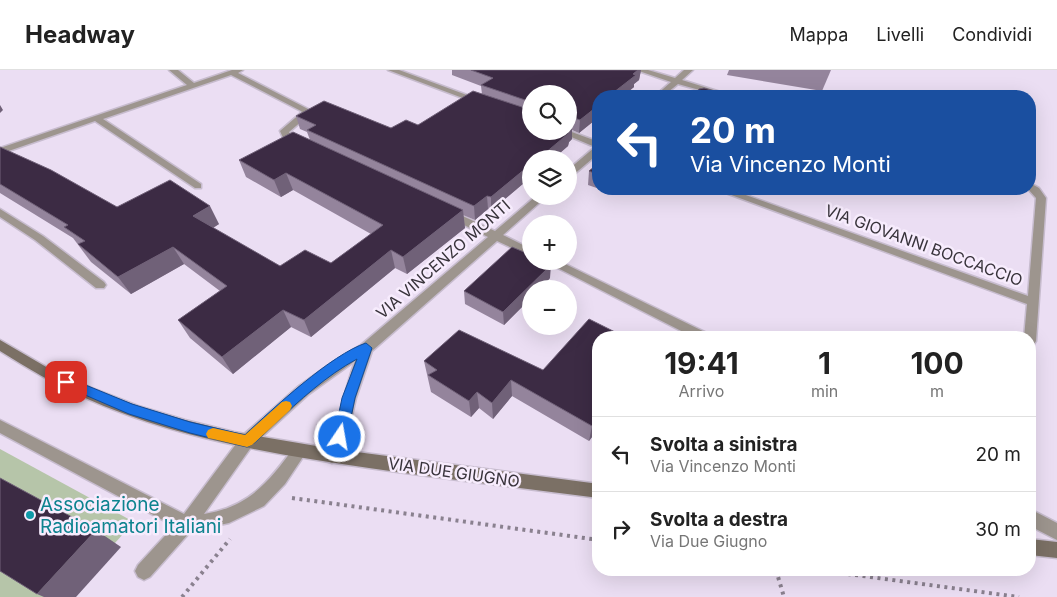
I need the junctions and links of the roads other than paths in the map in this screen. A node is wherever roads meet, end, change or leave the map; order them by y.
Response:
1 (174, 70) edge
2 (392, 70) edge
3 (640, 70) edge
4 (689, 70) edge
5 (235, 71) edge
6 (677, 81) junction
7 (193, 86) junction
8 (666, 90) edge
9 (708, 90) edge
10 (485, 104) edge
11 (96, 118) junction
12 (577, 137) edge
13 (592, 143) edge
14 (313, 150) edge
15 (0, 151) edge
16 (592, 153) edge
17 (577, 167) edge
18 (198, 186) dead end
19 (1036, 192) edge
20 (737, 195) edge
21 (532, 205) edge
22 (444, 211) edge
23 (0, 212) edge
24 (496, 236) junction
25 (522, 249) edge
26 (567, 270) edge
27 (100, 285) dead end
28 (1033, 302) junction
29 (693, 331) edge
30 (1031, 331) edge
31 (0, 345) edge
32 (366, 348) junction
33 (0, 426) edge
34 (247, 441) junction
35 (300, 451) junction
36 (332, 456) junction
37 (592, 490) edge
38 (1036, 521) edge
39 (187, 524) junction
40 (1057, 532) edge
41 (1036, 548) edge
42 (1057, 550) edge
43 (144, 571) dead end

1 - 7 street
2 - 10 street
3 - 6 street
4 - 6 street
5 - 7 street
5 - 14 street
6 - 8 street
6 - 9 street
7 - 11 street
11 - 15 street
11 - 18 street
12 - 13 street
16 - 17 street
19 - 28 street
20 - 28 street, VIA GIOVANNI BOCCACCIO
21 - 24 street, VIA VINCENZO MONTI
22 - 24 street
23 - 27 street
24 - 25 street
24 - 32 street, VIA VINCENZO MONTI
26 - 29 street
28 - 30 street
31 - 34 main road, VIA DUE GIUGNO
32 - 34 street, VIA VINCENZO MONTI
32 - 36 street, VIA VINCENZO MONTI
33 - 39 street
34 - 35 main road, VIA DUE GIUGNO
34 - 39 street, VIA VINCENZO MONTI
35 - 36 main road, VIA DUE GIUGNO
35 - 39 street
36 - 37 main road, VIA DUE GIUGNO
38 - 40 street
39 - 43 street, VIA VINCENZO MONTI
41 - 42 main road

